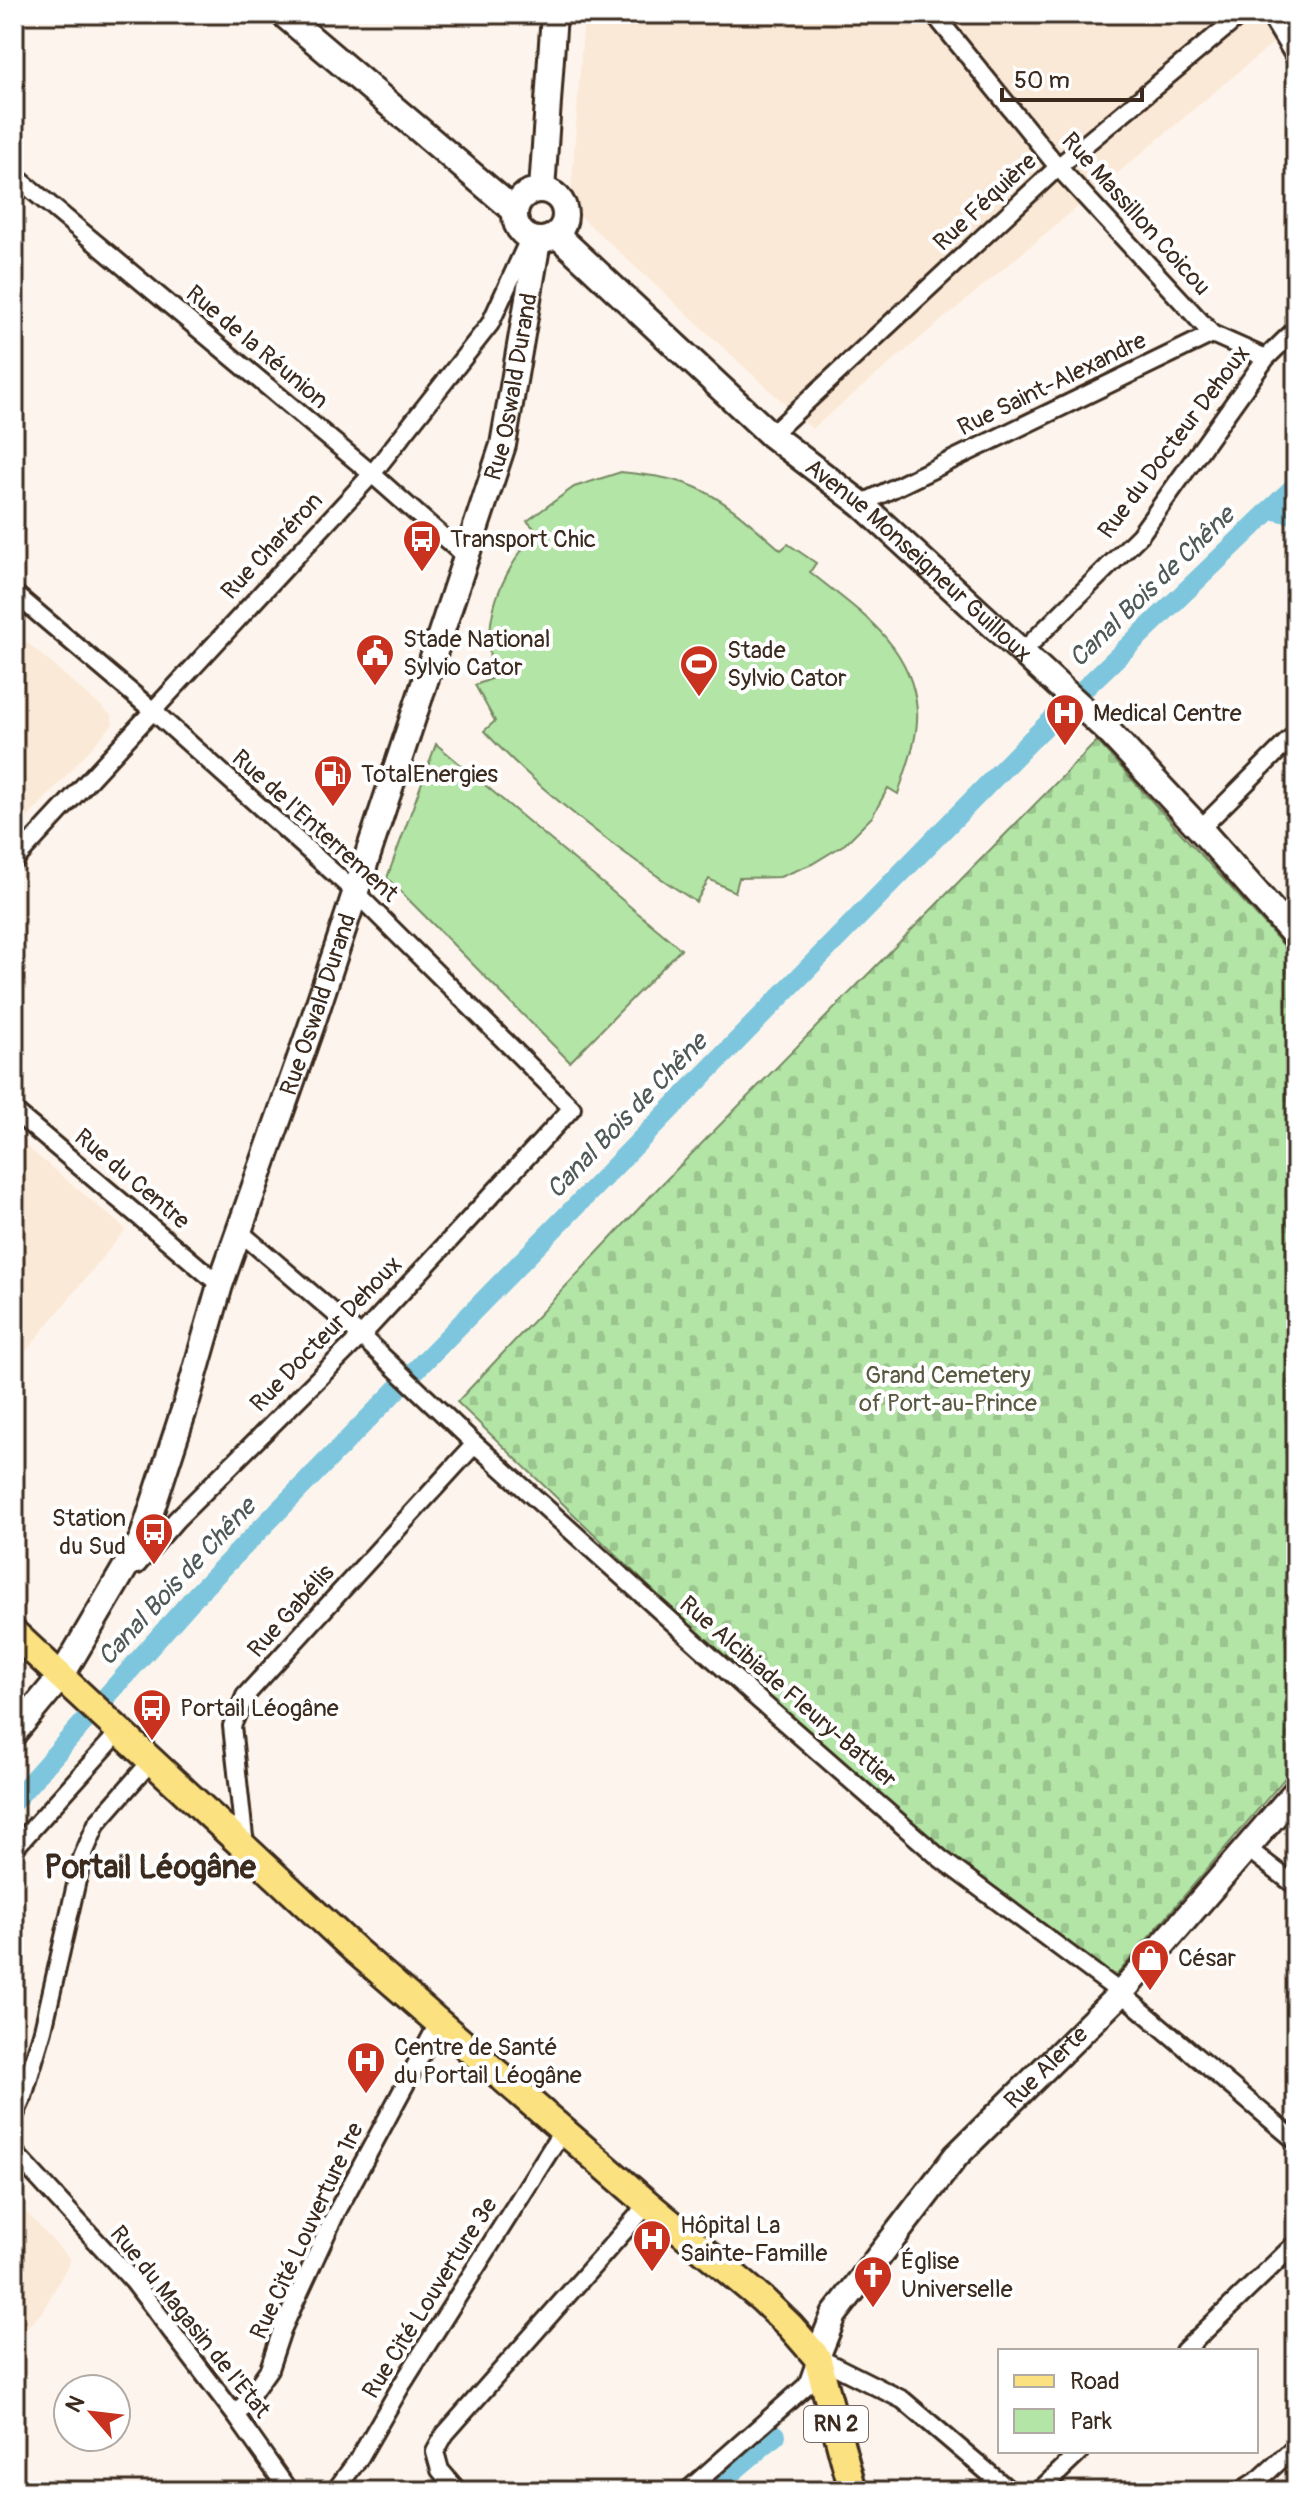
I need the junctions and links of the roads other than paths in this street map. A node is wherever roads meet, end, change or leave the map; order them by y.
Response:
1 (283, 14) edge
2 (554, 14) edge
3 (1242, 14) edge
4 (1269, 14) edge
5 (942, 17) edge
6 (1296, 59) edge
7 (1058, 167) junction
8 (14, 175) edge
9 (542, 190) junction
10 (515, 211) junction
11 (541, 238) junction
12 (1296, 329) edge
13 (1212, 334) junction
14 (1266, 358) junction
15 (771, 435) junction
16 (372, 474) junction
17 (861, 504) junction
18 (467, 558) junction
19 (14, 593) edge
20 (1022, 652) junction
21 (152, 710) junction
22 (1296, 733) edge
23 (1200, 829) junction
24 (14, 861) edge
25 (355, 892) junction
26 (1296, 937) edge
27 (572, 1108) joint
28 (14, 1111) edge
29 (239, 1231) junction
30 (220, 1285) junction
31 (361, 1336) junction
32 (475, 1444) junction
33 (113, 1591) junction
34 (14, 1633) edge
35 (68, 1682) junction
36 (119, 1729) junction
37 (14, 1733) edge
38 (152, 1760) junction
39 (1296, 1791) edge
40 (245, 1846) junction
41 (14, 1849) edge
42 (1248, 1849) junction
43 (1296, 1886) edge
44 (1121, 1993) junction
45 (439, 2022) junction
46 (14, 2117) edge
47 (563, 2130) junction
48 (1296, 2141) edge
49 (14, 2152) edge
50 (648, 2204) junction
51 (1296, 2243) edge
52 (1186, 2349) edge
53 (817, 2357) junction
54 (236, 2416) junction
55 (1296, 2446) edge
56 (1079, 2453) edge
57 (289, 2491) edge
58 (335, 2491) edge
59 (458, 2491) edge
60 (687, 2491) edge
61 (853, 2491) edge
62 (1010, 2491) edge
63 (1039, 2491) edge
64 (1240, 2491) edge

1 - 10 street
2 - 9 street
3 - 7 street, Rue Féquière
4 - 6 street
5 - 7 street, Rue Massillon Coicou
7 - 13 street, Rue Massillon Coicou
7 - 15 street, Rue Féquière
8 - 16 street, Rue de la Réunion
9 - 10 street
9 - 11 street
10 - 11 street
11 - 15 street, Avenue Monseigneur Guilloux
11 - 16 street, Rue Charéron
11 - 18 street, Rue Oswald Durand
12 - 14 street, Rue du Docteur Dehoux
13 - 14 street
13 - 17 street, Rue Saint-Alexandre
14 - 20 street, Rue du Docteur Dehoux
15 - 17 street, Avenue Monseigneur Guilloux
16 - 18 street, Rue de la Réunion
16 - 21 street, Rue Charéron
17 - 20 street, Avenue Monseigneur Guilloux
18 - 25 street, Rue Oswald Durand
19 - 21 street, Rue de l'Enterrement
20 - 23 street, Avenue Monseigneur Guilloux
21 - 24 street, Rue Charéron
21 - 25 street, Rue de l'Enterrement
22 - 23 street
23 - 26 street, Avenue Monseigneur Guilloux
25 - 27 street, Rue de l'Enterrement
25 - 29 street, Rue Oswald Durand
27 - 31 street, Rue Docteur Dehoux
28 - 30 street, Rue du Centre
29 - 30 street, Rue Oswald Durand
29 - 31 street, Rue Alcibiade Fleury-Battier
30 - 33 street, Rue Oswald Durand
31 - 32 street, Rue Alcibiade Fleury-Battier
31 - 33 street, Rue Docteur Dehoux
32 - 40 street, Rue Gabélis
32 - 44 street, Rue Alcibiade Fleury-Battier
33 - 35 street, Rue Oswald Durand
34 - 35 main road, RN 2
35 - 36 main road, RN 2
35 - 37 street, Rue Oswald Durand
36 - 38 main road, RN 2
36 - 41 street
38 - 40 main road, RN 2
38 - 46 street
39 - 42 street, Rue Alerte
40 - 45 main road, RN 2
42 - 43 street
42 - 44 street, Rue Alerte
44 - 48 street, Rue Alcibiade Fleury-Battier
44 - 53 street, Rue Alerte
45 - 47 main road, RN 2
45 - 54 street, Rue Cité Louverture 1re
47 - 50 main road, RN 2
47 - 58 street, Rue Cité Louverture 3e
49 - 54 street, Rue du Magasin de l'Etat
50 - 53 main road, RN 2
50 - 59 street
51 - 52 street
53 - 60 street
53 - 61 main road, RN 2
53 - 62 street
54 - 57 street, Rue du Magasin de l'Etat
55 - 64 street
56 - 63 street

